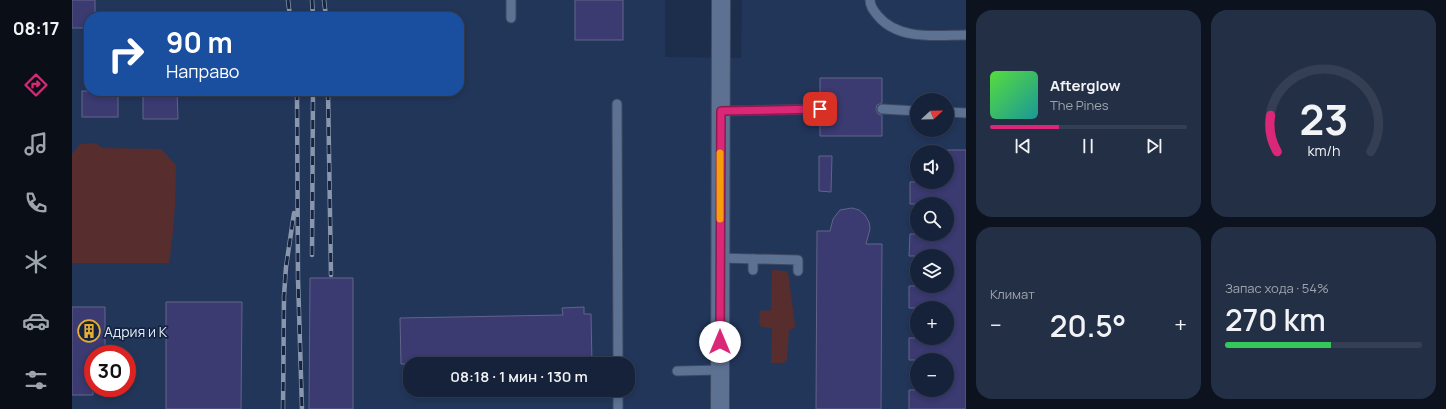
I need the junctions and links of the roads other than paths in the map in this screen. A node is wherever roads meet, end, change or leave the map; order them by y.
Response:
1 (511, 0) edge
2 (721, 0) edge
3 (870, 0) edge
4 (511, 18) dead end
5 (966, 35) edge
6 (617, 104) dead end
7 (820, 109) dead end
8 (882, 109) dead end
9 (721, 111) junction
10 (910, 111) edge
11 (954, 112) edge
12 (966, 113) edge
13 (720, 258) junction
14 (753, 258) junction
15 (753, 270) dead end
16 (798, 271) dead end
17 (618, 357) edge
18 (720, 370) junction
19 (676, 372) dead end
20 (618, 397) edge
21 (618, 409) edge
22 (720, 409) edge

1 - 4 lane
2 - 9 street
3 - 5 lane
6 - 17 lane
7 - 9 lane
8 - 10 lane
9 - 13 street
11 - 12 lane
13 - 14 lane
13 - 18 street
14 - 15 lane
14 - 16 lane
18 - 19 lane
18 - 22 street
20 - 21 lane

